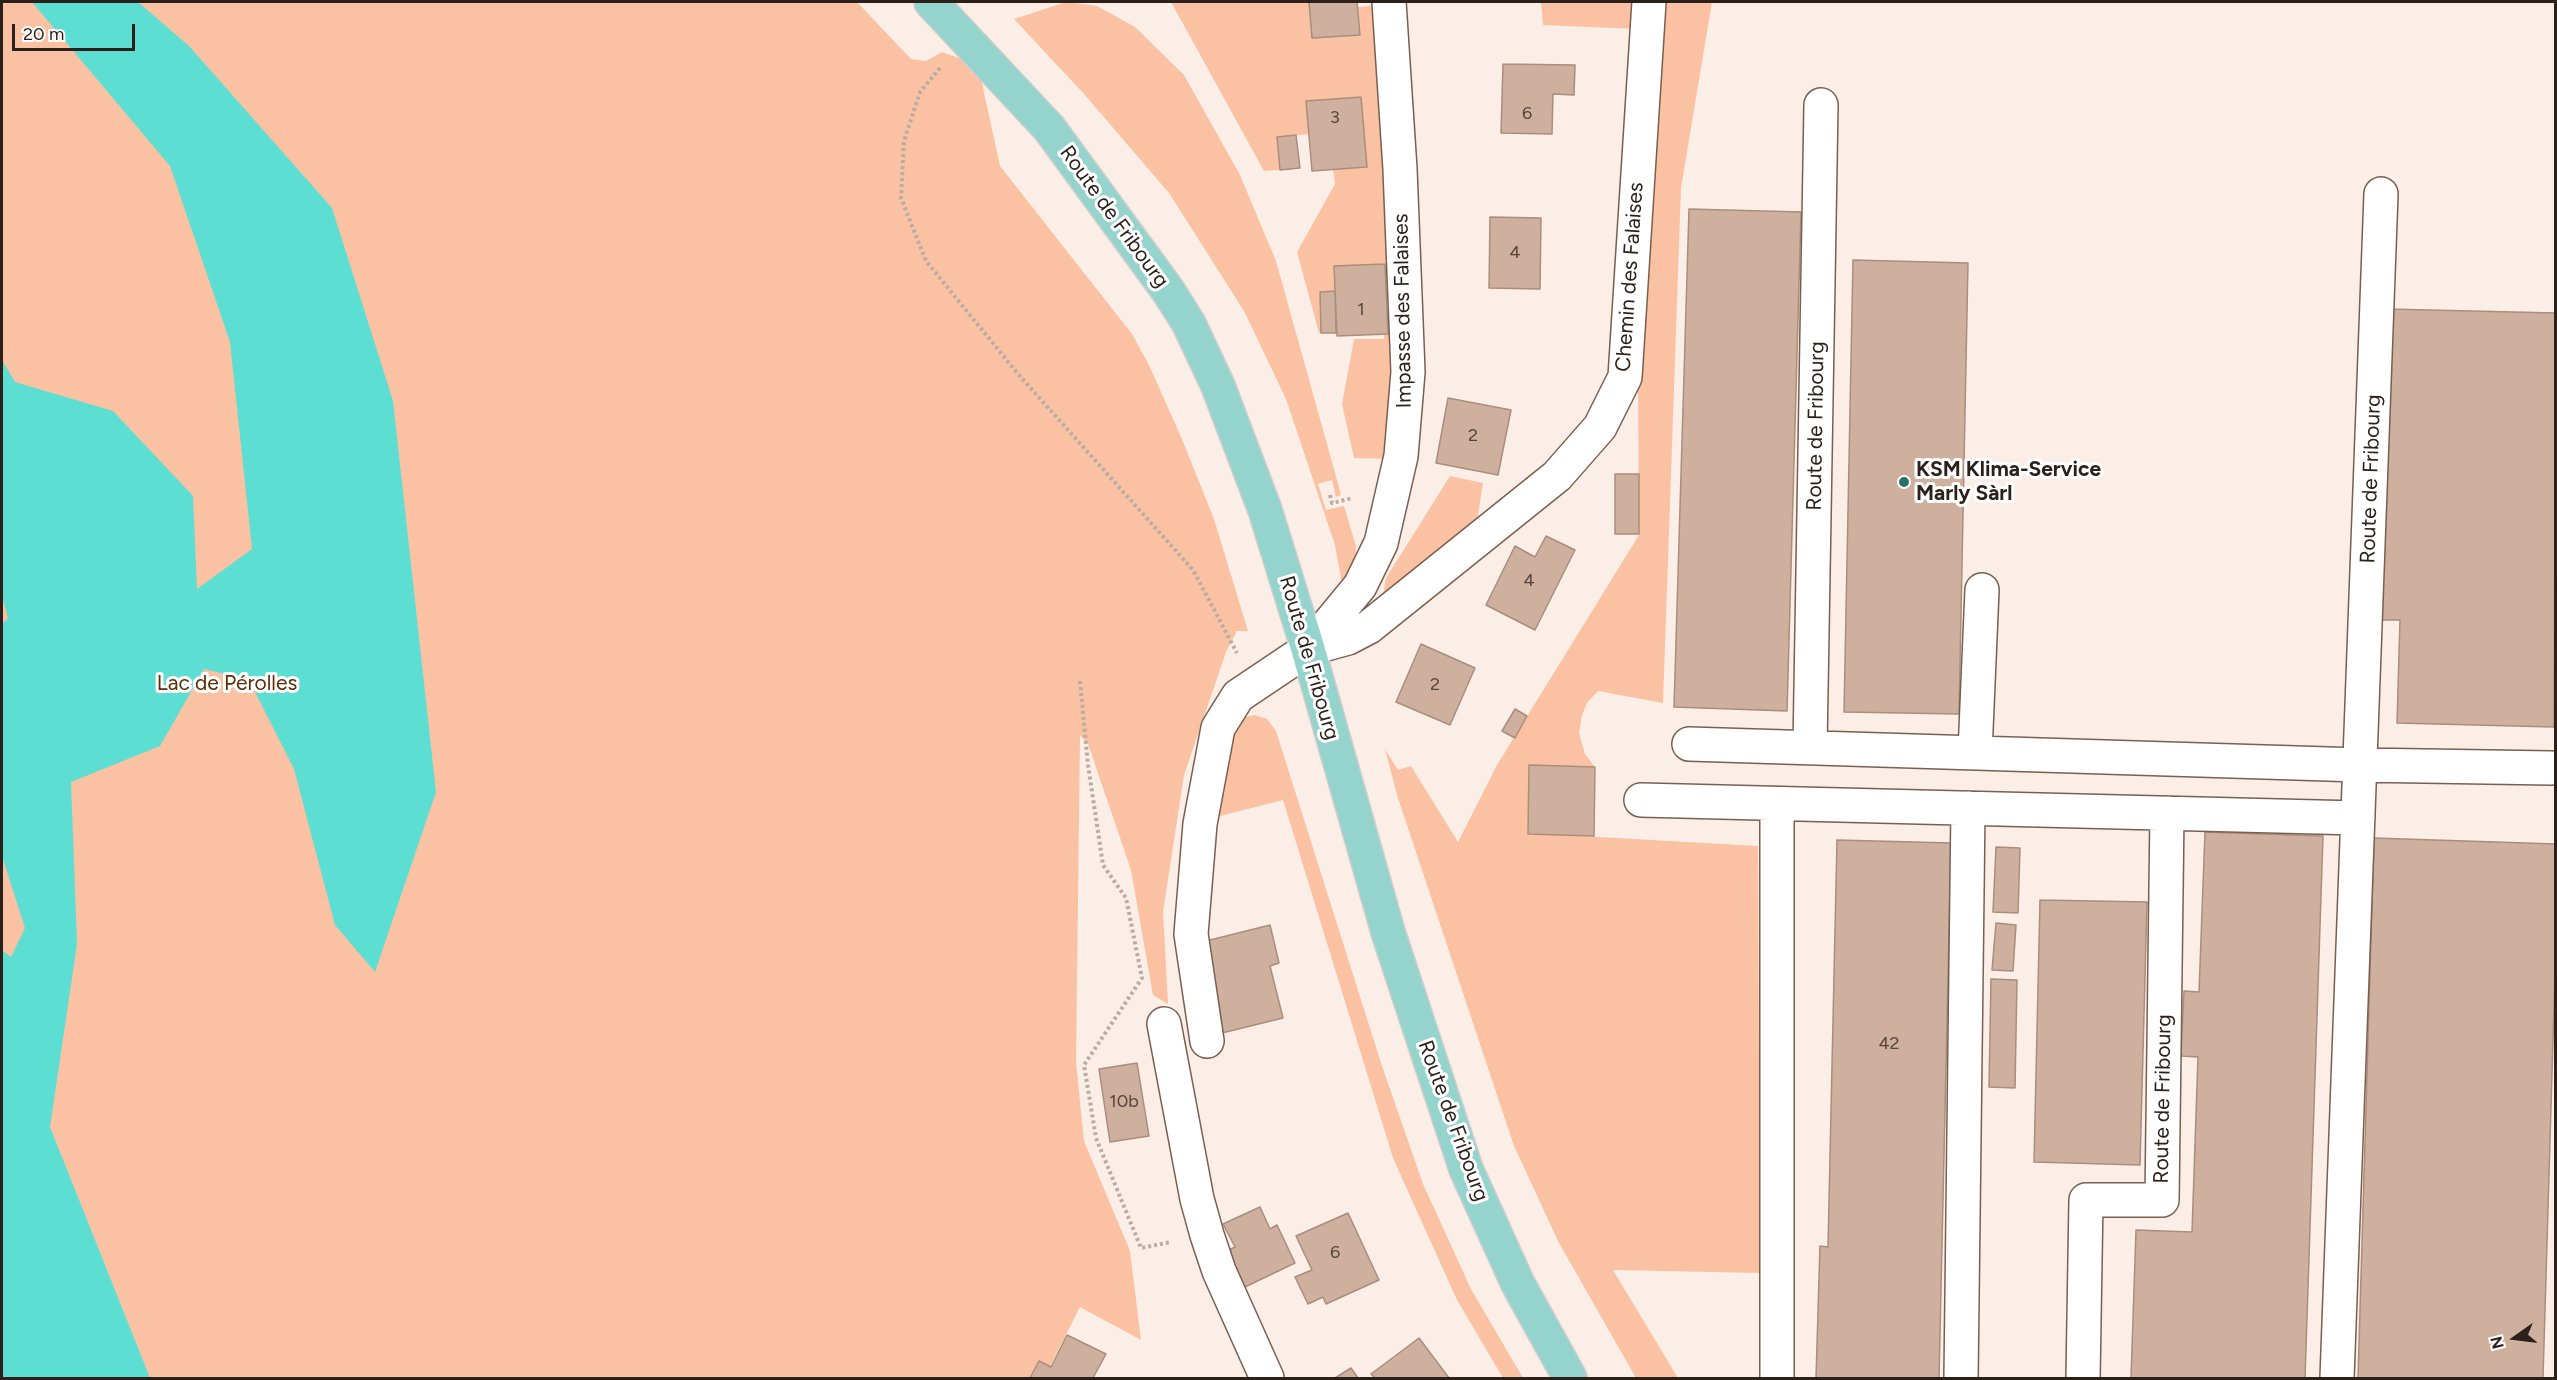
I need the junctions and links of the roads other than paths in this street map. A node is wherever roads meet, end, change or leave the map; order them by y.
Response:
1 (931, 2) edge
2 (1389, 2) edge
3 (1649, 2) edge
4 (1821, 105) dead end
5 (2381, 194) dead end
6 (1982, 590) dead end
7 (1308, 649) junction
8 (1689, 744) dead end
9 (1810, 747) junction
10 (1975, 753) junction
11 (2360, 765) junction
12 (2552, 768) dead end
13 (1641, 800) dead end
14 (1777, 804) junction
15 (1968, 808) junction
16 (2167, 813) junction
17 (2358, 818) junction
18 (1164, 1024) dead end
19 (1207, 1041) dead end
20 (1267, 1378) edge
21 (1570, 1378) edge
22 (1777, 1378) edge
23 (1961, 1378) edge
24 (2084, 1378) edge
25 (2337, 1378) edge

1 - 7 main road, Route de Fribourg
2 - 7 street, Impasse des Falaises
3 - 7 street, Chemin des Falaises
4 - 9 street, Route de Fribourg
5 - 11 street, Route de Fribourg
6 - 10 street
7 - 19 street
7 - 21 main road, Route de Fribourg
8 - 9 street
9 - 10 street
10 - 11 street
11 - 12 street
11 - 17 street, Route de Fribourg
13 - 14 street
14 - 15 street
14 - 22 street
15 - 16 street
15 - 23 street
16 - 17 street
16 - 24 street, Route de Fribourg
17 - 25 street, Route de Fribourg
18 - 20 street

